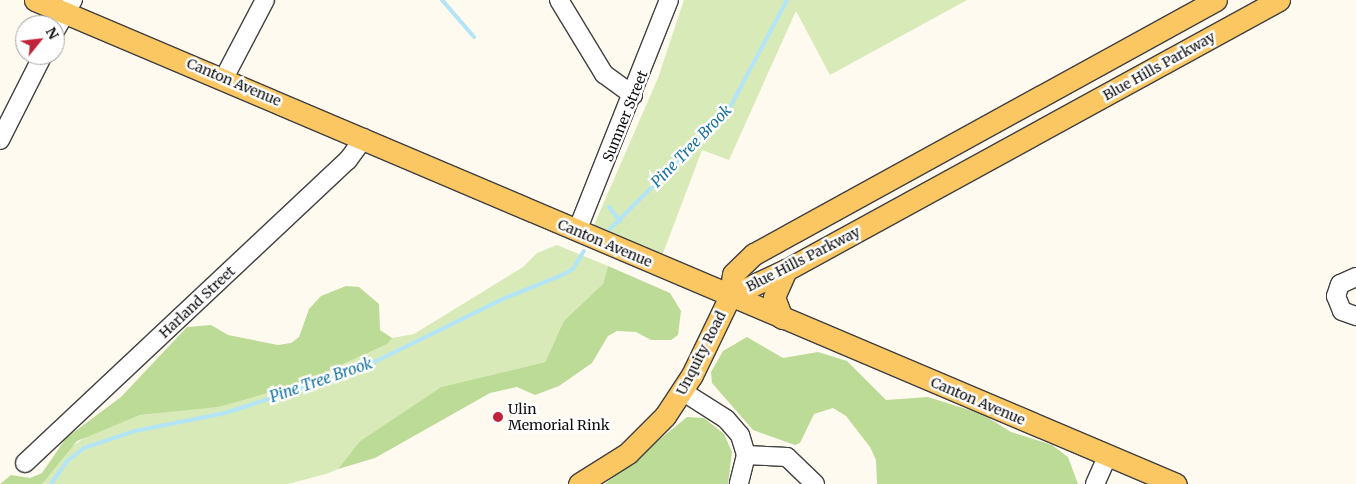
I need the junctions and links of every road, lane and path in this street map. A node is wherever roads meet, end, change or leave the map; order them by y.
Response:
1 (35, 0) edge
2 (265, 0) edge
3 (559, 0) edge
4 (668, 0) edge
5 (1216, 0) edge
6 (1267, 3) edge
7 (64, 14) edge
8 (38, 65) edge
9 (224, 78) junction
10 (633, 95) junction
11 (364, 138) junction
12 (0, 140) edge
13 (577, 231) junction
14 (764, 248) junction
15 (786, 270) junction
16 (1356, 277) edge
17 (730, 296) junction
18 (1356, 316) edge
19 (782, 318) junction
20 (682, 391) junction
21 (746, 455) junction
22 (1108, 456) junction
23 (25, 463) dead end
24 (580, 484) edge
25 (740, 484) edge
26 (815, 484) edge
27 (1095, 484) edge
28 (1176, 484) edge

1 - 7 main road, Canton Avenue
2 - 9 street
3 - 10 street
4 - 10 street, Sumner Street
5 - 14 main road, Blue Hills Parkway
6 - 15 main road, Blue Hills Parkway
7 - 9 main road, Canton Avenue
8 - 12 street
9 - 11 main road, Canton Avenue
10 - 13 street, Sumner Street
11 - 13 main road, Canton Avenue
11 - 23 street, Harland Street
13 - 17 main road, Canton Avenue
14 - 15 main road
14 - 17 main road, Blue Hills Parkway
15 - 17 main road, Blue Hills Parkway
15 - 19 main road
16 - 18 street
17 - 19 main road, Canton Avenue
17 - 20 main road, Unquity Road
19 - 22 main road, Canton Avenue
20 - 21 street
20 - 24 main road, Unquity Road
21 - 25 street
21 - 26 street
22 - 27 street
22 - 28 main road, Canton Avenue

